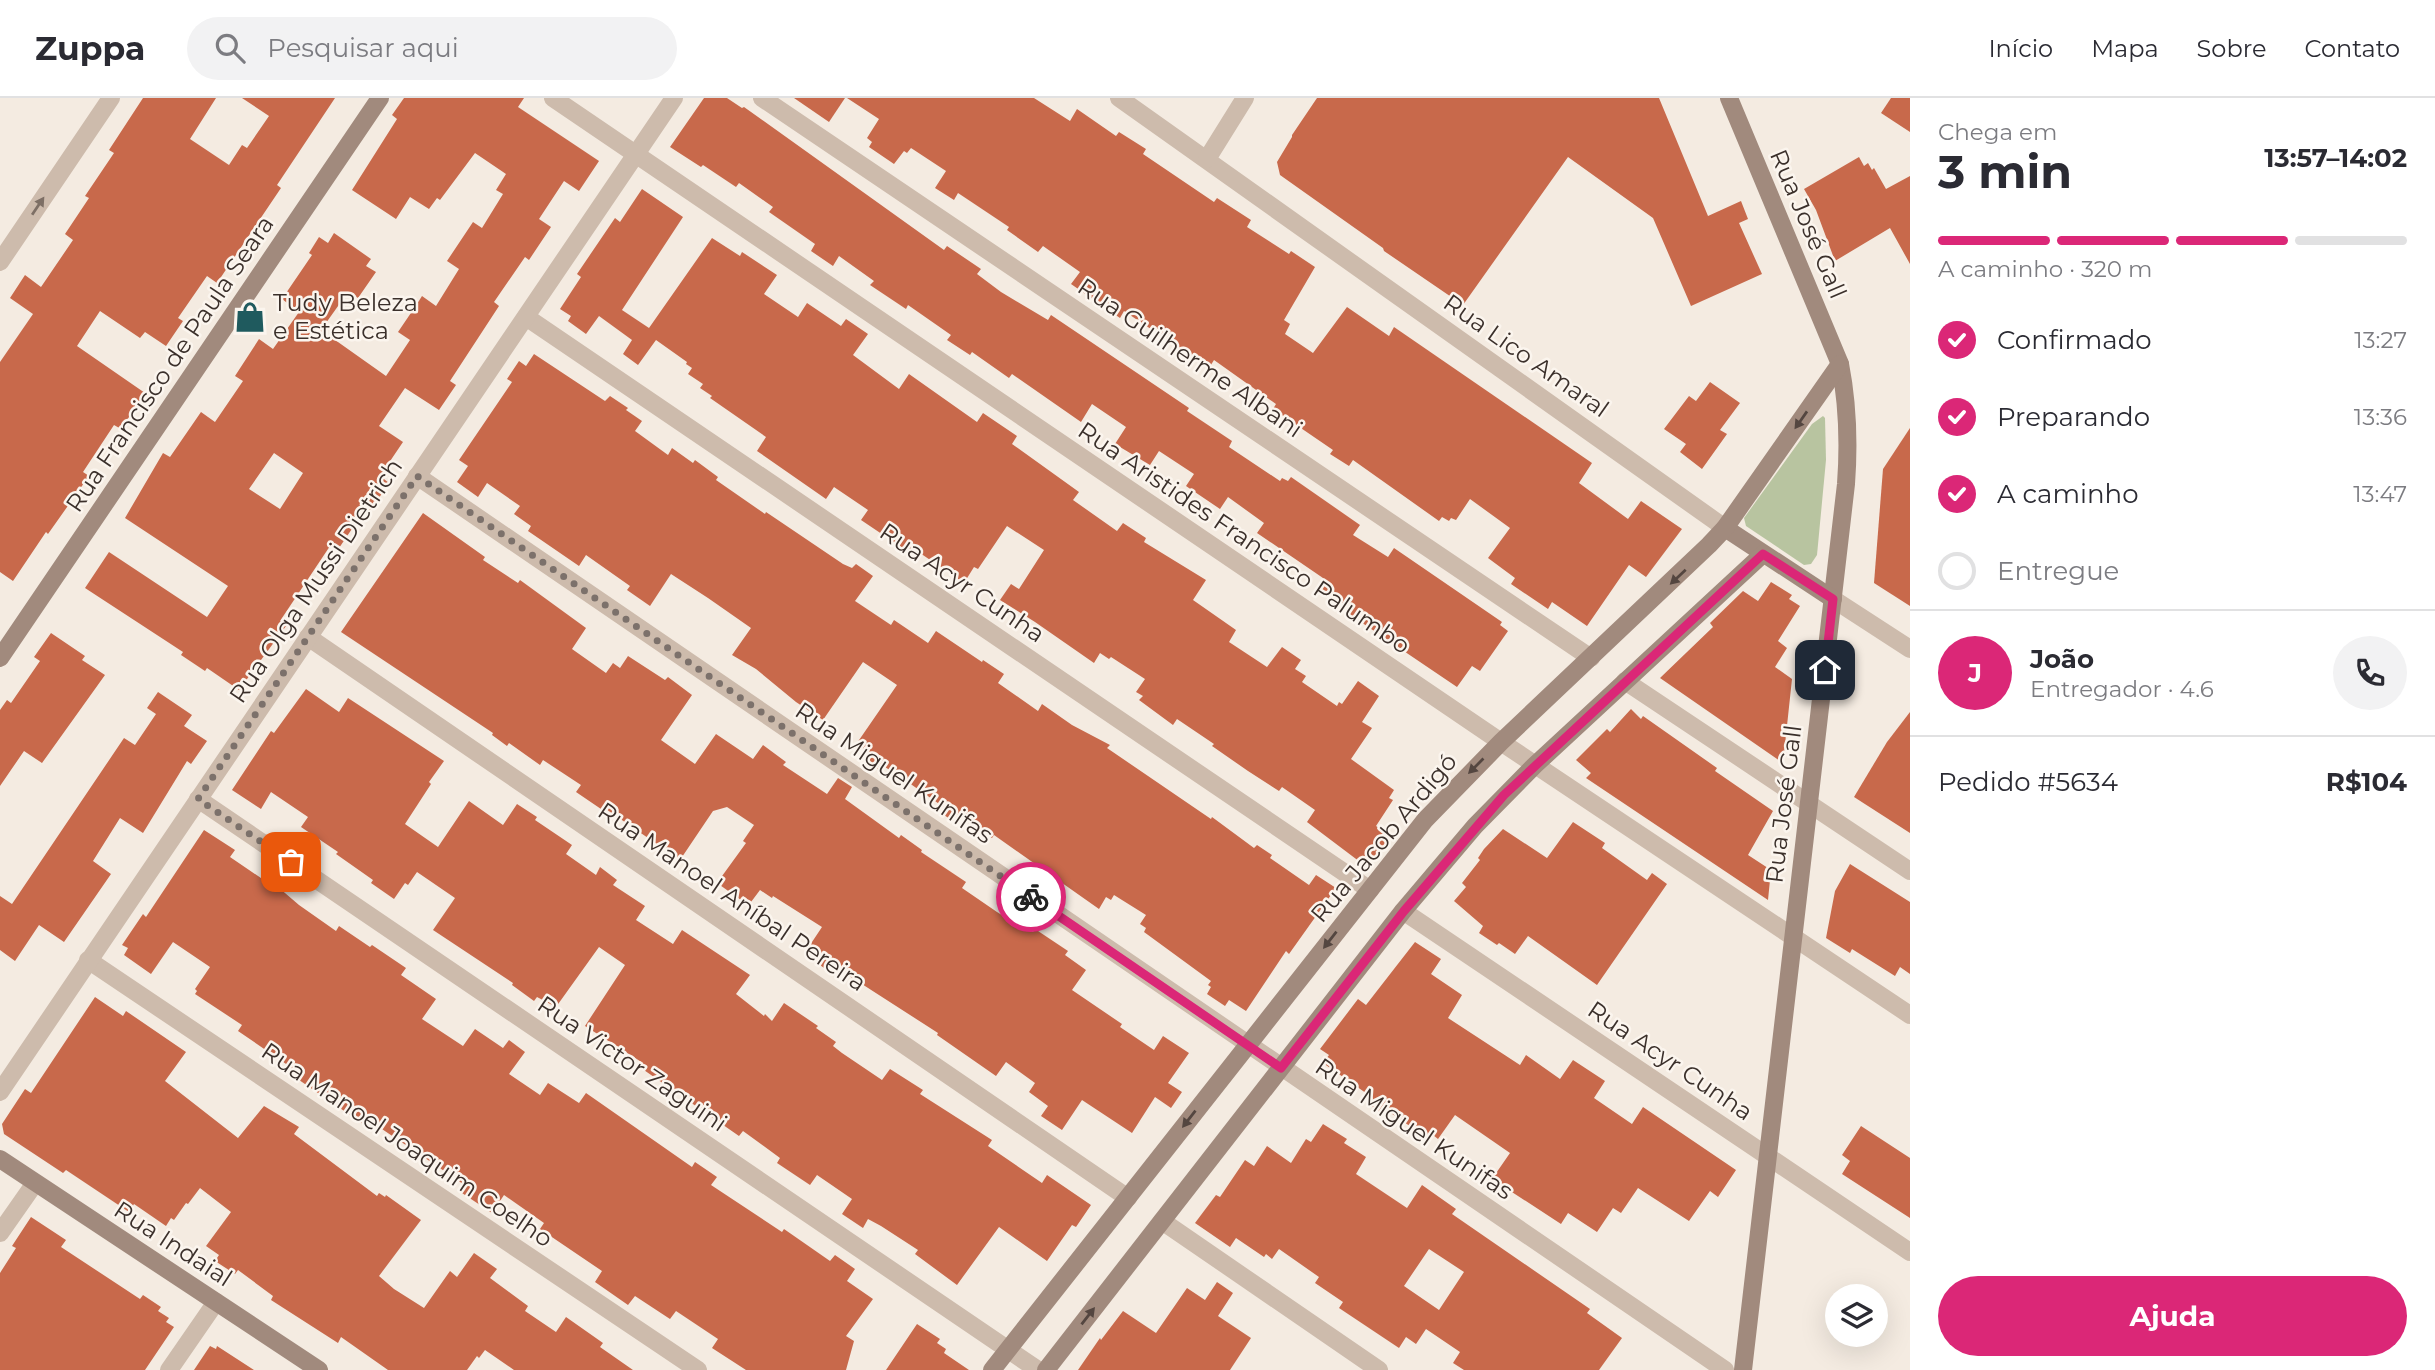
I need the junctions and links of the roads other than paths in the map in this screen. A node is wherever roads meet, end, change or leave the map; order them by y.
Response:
1 (111, 98) edge
2 (380, 98) edge
3 (553, 98) edge
4 (674, 98) edge
5 (762, 98) edge
6 (1119, 98) edge
7 (1245, 98) edge
8 (1729, 98) edge
9 (635, 155) junction
10 (1207, 159) junction
11 (0, 262) edge
12 (526, 317) junction
13 (1840, 364) junction
14 (417, 476) junction
15 (1725, 528) junction
16 (1763, 554) junction
17 (1833, 599) junction
18 (308, 637) junction
19 (1910, 649) edge
20 (0, 658) edge
21 (1591, 658) junction
22 (1625, 681) junction
23 (1501, 742) junction
24 (1535, 765) junction
25 (198, 799) junction
26 (1809, 805) junction
27 (1910, 872) edge
28 (1370, 890) junction
29 (1404, 911) junction
30 (1793, 939) junction
31 (88, 960) junction
32 (1910, 1016) edge
33 (1247, 1045) junction
34 (1281, 1068) junction
35 (0, 1092) edge
36 (1768, 1156) junction
37 (0, 1159) edge
38 (35, 1183) junction
39 (1128, 1198) junction
40 (1162, 1221) junction
41 (0, 1233) edge
42 (1910, 1252) edge
43 (216, 1302) junction
44 (1008, 1349) junction
45 (169, 1370) edge
46 (319, 1370) edge
47 (698, 1370) edge
48 (992, 1370) edge
49 (1038, 1370) edge
50 (1046, 1370) edge
51 (1379, 1370) edge
52 (1725, 1370) edge
53 (1742, 1370) edge

11 -> 1 street
2 - 20 main road, Rua Francisco de Paula Seara
3 - 9 street, Rua Aristides Francisco Palumbo
4 - 9 street, Rua Olga Mussi Dietrich
5 - 21 street, Rua Guilherme Albani
6 - 10 street, Rua Lico Amaral
7 - 10 street
8 - 13 main road, Rua José Gall
9 - 12 street, Rua Olga Mussi Dietrich
9 - 23 street, Rua Aristides Francisco Palumbo
10 - 15 street, Rua Lico Amaral
12 - 14 street, Rua Olga Mussi Dietrich
12 - 28 street, Rua Acyr Cunha
13 -> 15 main road, Rua Jacob Ardigó
13 - 17 main road, Rua José Gall
14 - 18 street, Rua Olga Mussi Dietrich
14 - 33 street, Rua Miguel Kunifas
15 - 16 main road, Rua Lico Amaral
15 -> 21 main road, Rua Jacob Ardigó
16 - 17 main road, Rua Lico Amaral
16 - 22 main road
17 - 19 street, Rua Lico Amaral
17 - 26 main road, Rua José Gall
18 - 25 street, Rua Olga Mussi Dietrich
18 - 39 street, Rua Manoel Aníbal Pereira
21 - 23 main road, Rua Jacob Ardigó
22 - 24 main road
22 - 26 street
23 - 24 street, Rua Aristides Francisco Palumbo
23 -> 28 main road, Rua Jacob Ardigó
24 - 29 main road
24 - 30 street, Rua Aristides Francisco Palumbo
25 - 31 street, Rua Olga Mussi Dietrich
25 - 44 street, Rua Victor Zaguini
26 - 27 street
26 - 30 main road, Rua José Gall
28 -> 33 main road, Rua Jacob Ardigó
29 - 34 main road
29 - 36 street, Rua Acyr Cunha
30 - 32 street, Rua Aristides Francisco Palumbo
30 - 36 main road, Rua José Gall
31 - 35 street, Rua Olga Mussi Dietrich
31 - 47 street, Rua Manoel Joaquim Coelho
33 - 34 street, Rua Miguel Kunifas
33 -> 39 main road, Rua Jacob Ardigó
34 - 40 main road
34 - 52 street, Rua Miguel Kunifas
36 - 42 street, Rua Acyr Cunha
36 - 53 main road, Rua José Gall
37 - 38 main road, Rua Indaial
38 - 41 street
38 - 43 main road, Rua Indaial
39 - 44 main road, Rua Jacob Ardigó
50 -> 40 main road
40 - 51 street
43 - 45 street
43 - 46 main road, Rua Indaial
44 - 48 main road, Rua Jacob Ardigó
44 - 49 street, Rua Victor Zaguini

